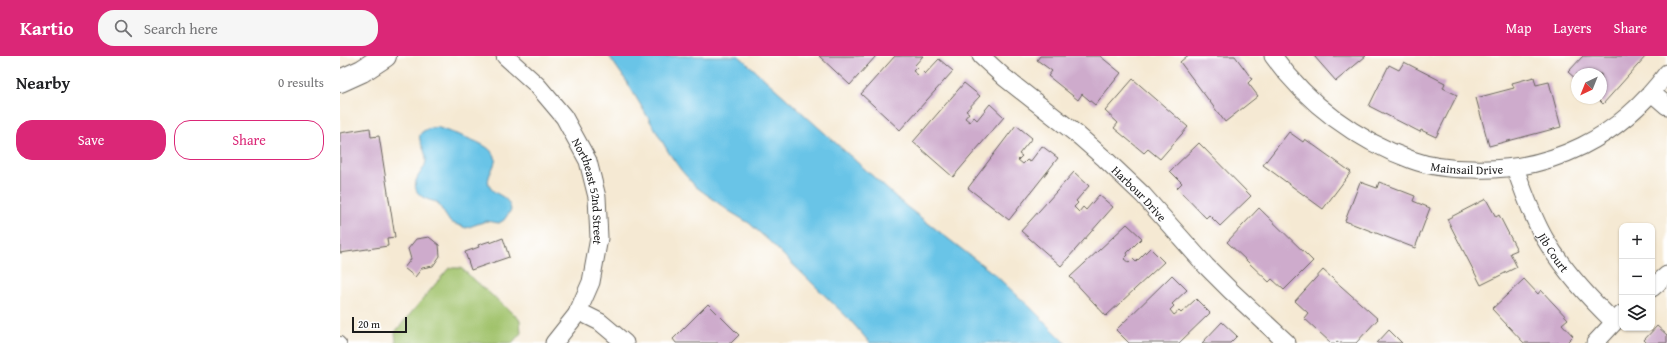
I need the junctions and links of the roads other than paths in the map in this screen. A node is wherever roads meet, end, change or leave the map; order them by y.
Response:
1 (385, 56) edge
2 (504, 56) edge
3 (981, 56) edge
4 (1274, 56) edge
5 (1667, 73) edge
6 (340, 81) edge
7 (1652, 93) junction
8 (1667, 106) edge
9 (1515, 168) junction
10 (1667, 275) edge
11 (1655, 285) edge
12 (578, 311) junction
13 (1618, 318) edge
14 (554, 343) edge
15 (625, 343) edge
16 (1287, 343) edge
17 (1595, 343) edge

1 - 6 street
2 - 12 street, Northeast 52nd Street
3 - 16 street, Harbour Drive
4 - 9 street, Mainsail Drive
5 - 7 street, Mainsail Drive
7 - 8 street
7 - 9 street, Mainsail Drive
9 - 13 street, Jib Court
10 - 11 street
12 - 14 street, Northeast 52nd Street
12 - 15 street
13 - 17 street

